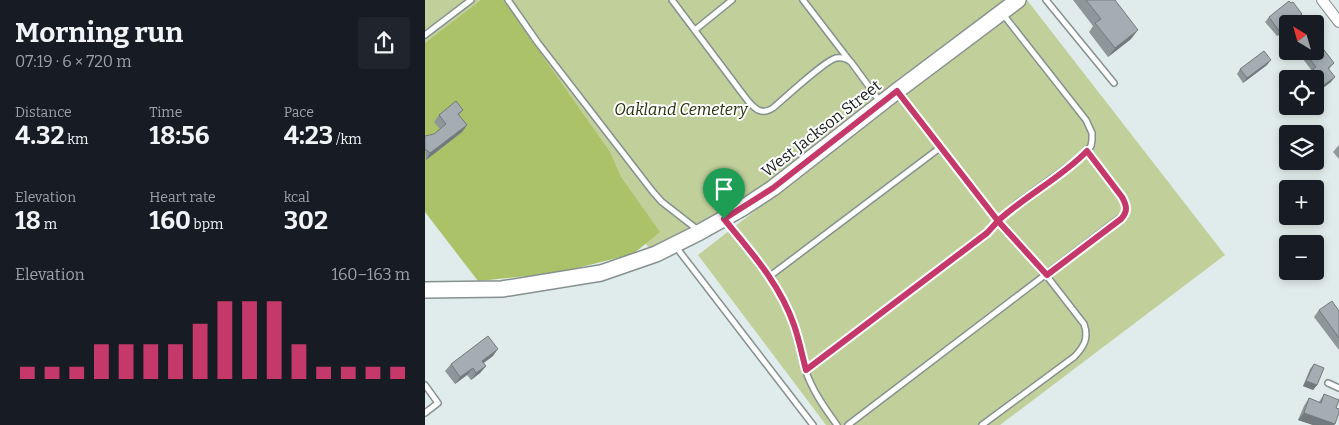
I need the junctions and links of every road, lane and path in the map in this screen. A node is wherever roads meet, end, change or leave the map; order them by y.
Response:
1 (471, 0) edge
2 (508, 0) edge
3 (672, 0) edge
4 (732, 0) edge
5 (803, 0) edge
6 (1018, 0) edge
7 (1046, 0) edge
8 (1322, 0) edge
9 (1002, 12) junction
10 (1339, 22) edge
11 (695, 30) junction
12 (425, 35) edge
13 (851, 62) junction
14 (1114, 83) dead end
15 (897, 91) junction
16 (881, 103) junction
17 (941, 147) junction
18 (1087, 151) junction
19 (724, 219) junction
20 (998, 221) junction
21 (700, 232) junction
22 (675, 245) junction
23 (1047, 275) junction
24 (769, 276) junction
25 (425, 290) edge
26 (806, 370) junction
27 (1328, 384) dead end
28 (425, 385) edge
29 (1339, 388) edge
30 (425, 413) edge
31 (813, 425) edge
32 (837, 425) edge
33 (848, 425) edge
34 (982, 425) edge

1 - 12 lane
2 - 21 lane
3 - 11 lane
4 - 11 lane
5 - 13 lane
6 - 9 street, West Jackson Street
7 - 14 lane
8 - 10 street
9 - 15 street, West Jackson Street
9 - 18 lane
11 - 13 lane
13 - 16 lane
15 - 16 street, West Jackson Street
15 - 17 lane
16 - 19 street, West Jackson Street
17 - 20 lane
17 - 24 lane
18 - 20 lane
18 - 23 lane
19 - 21 street, West Jackson Street
19 - 24 lane
20 - 23 lane
20 - 26 lane
21 - 22 street, West Jackson Street
22 - 25 street, West Jackson Street
22 - 31 lane
23 - 33 lane
23 - 34 lane
24 - 26 lane
26 - 32 lane
27 - 29 lane
28 - 30 lane

